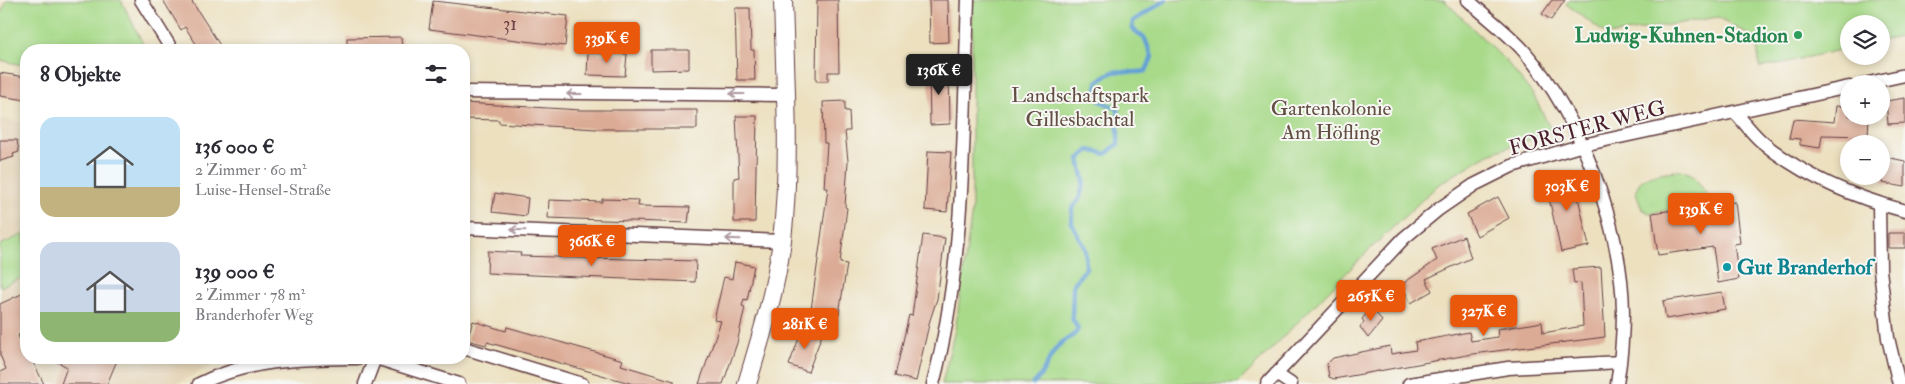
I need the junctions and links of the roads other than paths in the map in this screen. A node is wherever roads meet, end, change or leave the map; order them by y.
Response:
1 (140, 0) edge
2 (782, 0) edge
3 (968, 0) edge
4 (1468, 0) edge
5 (168, 44) edge
6 (1905, 75) edge
7 (1890, 78) edge
8 (1840, 89) edge
9 (470, 92) edge
10 (785, 94) junction
11 (1735, 112) junction
12 (1583, 145) junction
13 (1878, 204) junction
14 (1905, 211) edge
15 (470, 228) edge
16 (782, 241) junction
17 (470, 350) edge
18 (1620, 362) junction
19 (261, 364) edge
20 (373, 364) edge
21 (395, 364) edge
22 (1276, 374) junction
23 (547, 379) edge
24 (199, 384) edge
25 (365, 384) edge
26 (459, 384) edge
27 (582, 384) edge
28 (747, 384) edge
29 (933, 384) edge
30 (1267, 384) edge
31 (1291, 384) edge
32 (1410, 384) edge
33 (1618, 384) edge
34 (1899, 384) edge

1 - 5 street
2 - 10 street
3 - 29 street
4 - 12 street
6 - 7 street
8 - 11 street, FORSTER WEG
10 -> 9 street
10 - 16 street
11 - 12 street, FORSTER WEG
11 - 13 street
12 - 18 street
12 - 22 street, FORSTER WEG
13 - 14 street
13 - 34 street
16 -> 15 street
16 - 28 street
17 - 23 street
18 - 32 street
18 - 33 street
19 - 24 street
20 - 25 street
21 - 26 street
22 - 30 street, FORSTER WEG
22 - 31 street
23 - 27 street

